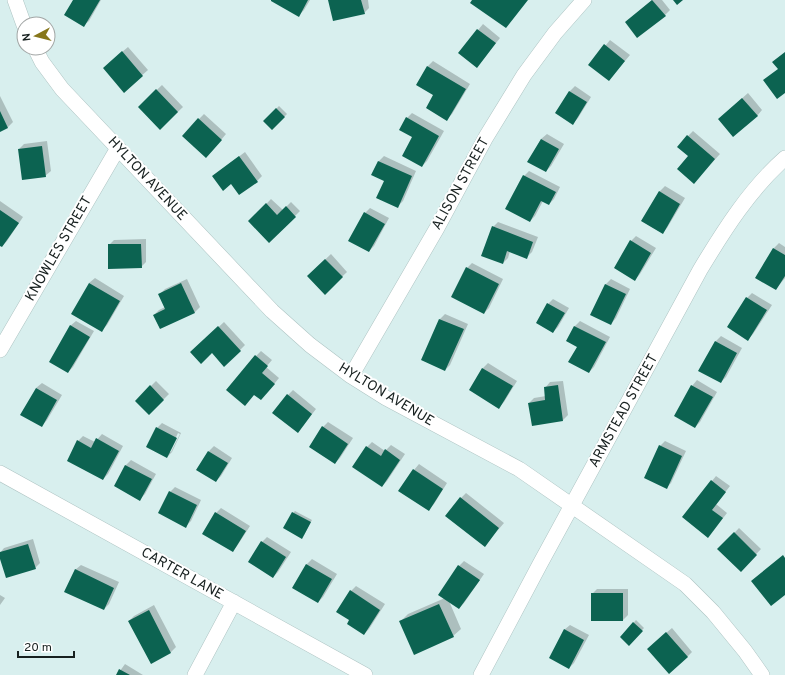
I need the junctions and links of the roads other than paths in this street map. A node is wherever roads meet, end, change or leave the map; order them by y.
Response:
1 (15, 0) edge
2 (584, 0) edge
3 (21, 16) edge
4 (39, 56) edge
5 (118, 148) junction
6 (785, 158) edge
7 (0, 350) edge
8 (351, 376) junction
9 (0, 473) edge
10 (572, 506) junction
11 (234, 602) junction
12 (195, 675) edge
13 (365, 675) edge
14 (481, 675) edge
15 (762, 675) edge

1 - 3 street
2 - 8 street, ALISON STREET
4 - 5 street, HYLTON AVENUE
5 - 7 street, KNOWLES STREET
5 - 8 street, HYLTON AVENUE
6 - 10 street, ARMSTEAD STREET
8 - 10 street, HYLTON AVENUE
9 - 11 street, CARTER LANE
10 - 14 street, ARMSTEAD STREET
10 - 15 street, HYLTON AVENUE
11 - 12 street
11 - 13 street, CARTER LANE

